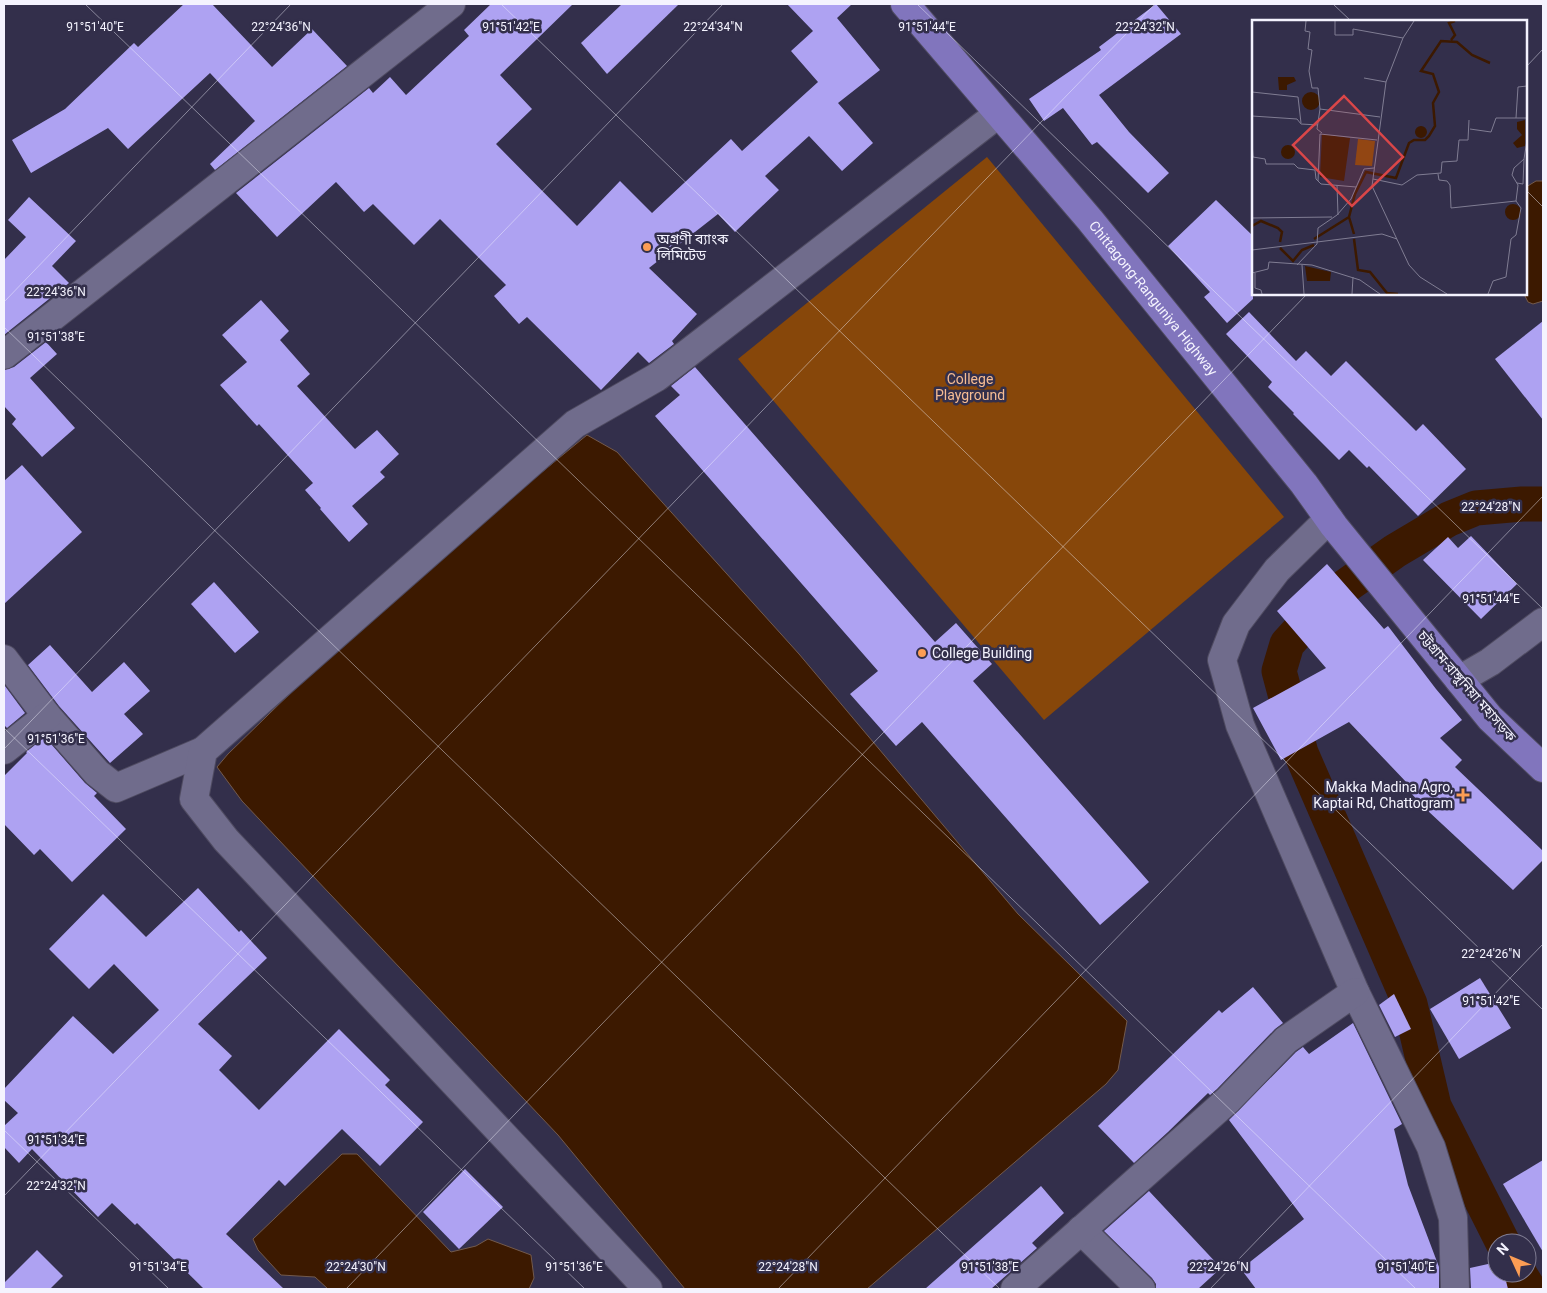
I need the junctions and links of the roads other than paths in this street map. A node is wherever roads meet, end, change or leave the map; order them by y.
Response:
1 (451, 4) edge
2 (905, 4) edge
3 (998, 114) junction
4 (4, 355) edge
5 (1332, 523) junction
6 (1393, 600) joint
7 (1543, 622) edge
8 (4, 659) edge
9 (1460, 680) junction
10 (47, 716) junction
11 (4, 750) edge
12 (203, 751) junction
13 (1543, 768) edge
14 (1355, 992) junction
15 (1081, 1230) junction
16 (648, 1289) edge
17 (1015, 1289) edge
18 (1141, 1289) edge
19 (1455, 1289) edge

1 - 4 street
2 - 3 main road, Chittagong-Ranguniya Highway
3 - 5 main road, Chittagong-Ranguniya Highway
3 - 12 street
5 - 6 main road, Chittagong-Ranguniya Highway
5 - 14 street
6 - 9 main road, চট্টগ্রাম-রাঙ্গুনিয়া মহাসড়ক
7 - 9 street
8 - 10 street
9 - 13 main road, চট্টগ্রাম-রাঙ্গুনিয়া মহাসড়ক
10 - 11 street
10 - 12 street
12 - 16 street
14 - 15 street
14 - 19 street
15 - 17 street
15 - 18 street

